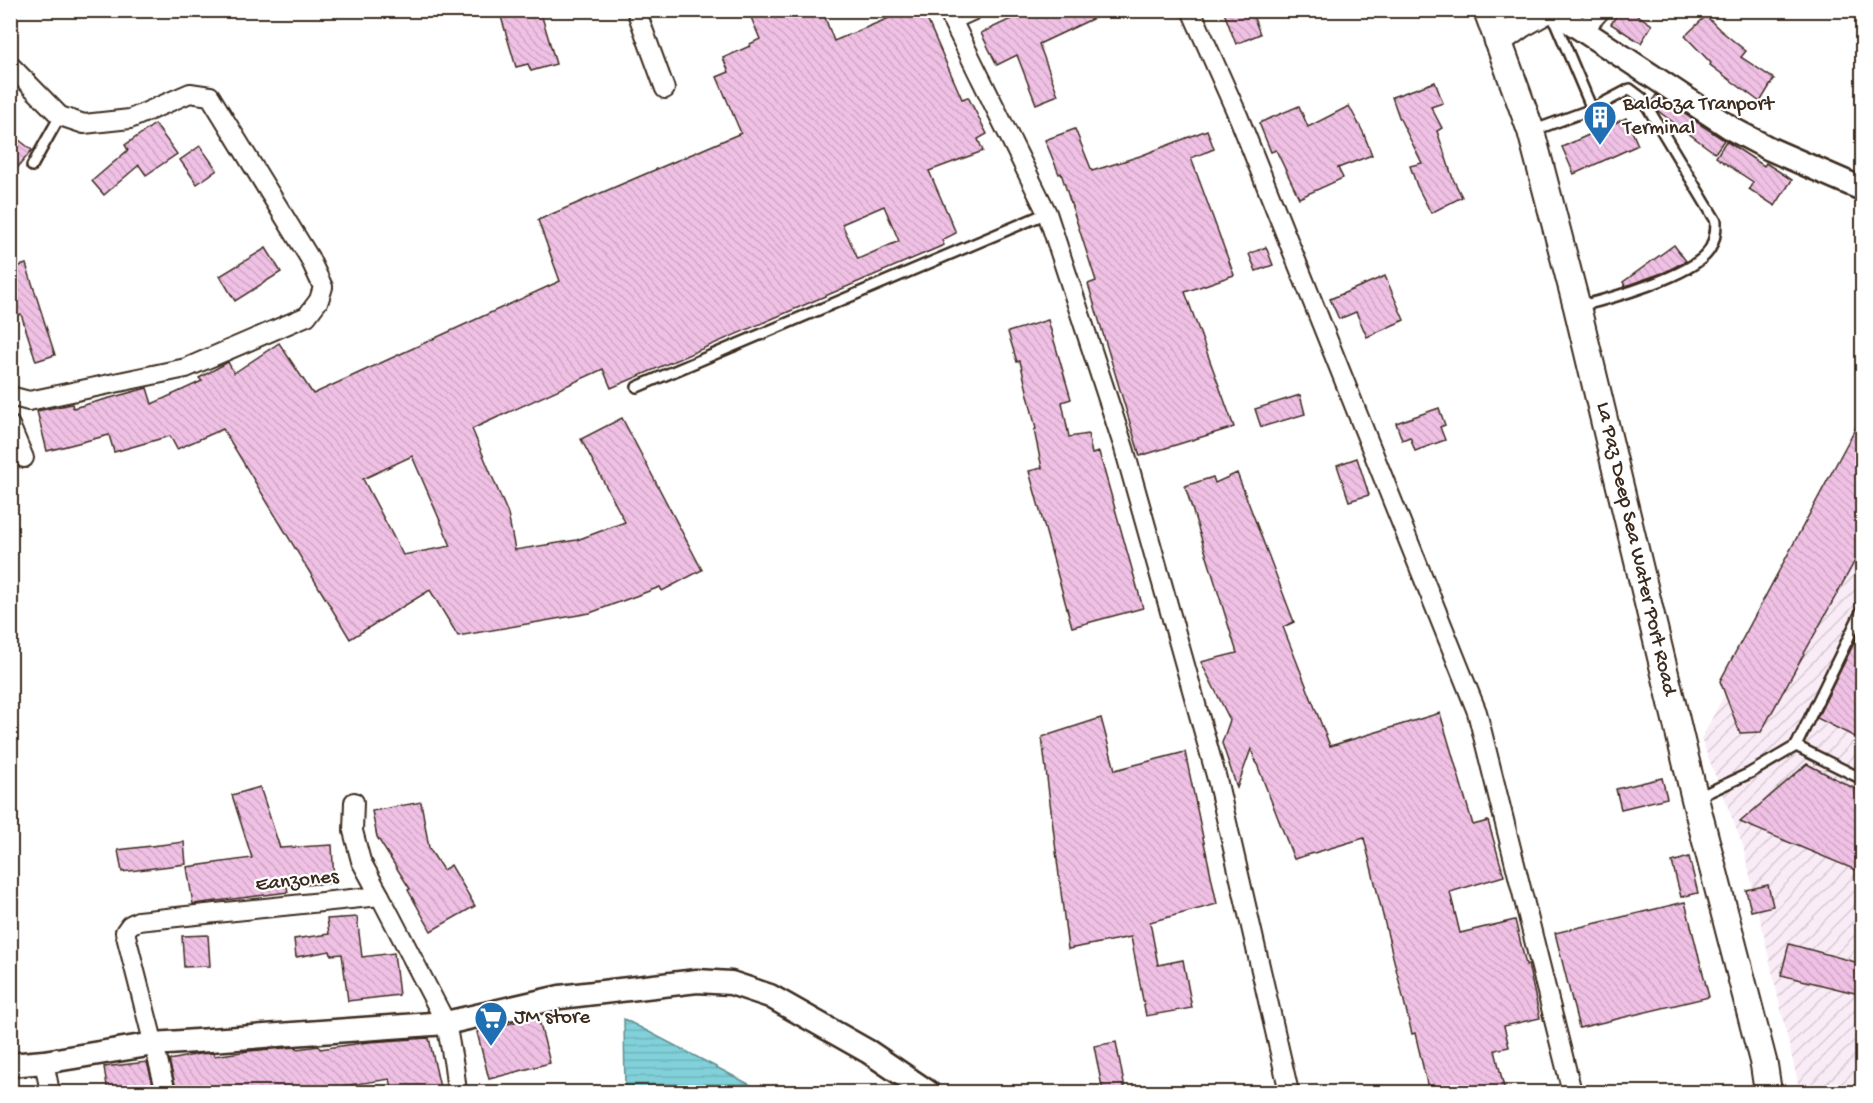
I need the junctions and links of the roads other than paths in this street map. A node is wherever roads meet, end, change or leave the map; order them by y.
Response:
1 (636, 10) edge
2 (974, 10) edge
3 (1191, 10) edge
4 (1488, 10) edge
5 (1550, 10) edge
6 (1601, 10) edge
7 (950, 15) edge
8 (1583, 30) junction
9 (1498, 41) junction
10 (10, 65) edge
11 (665, 89) dead end
12 (1592, 109) junction
13 (60, 116) junction
14 (1531, 131) junction
15 (32, 166) dead end
16 (1863, 189) edge
17 (1047, 213) junction
18 (1577, 307) junction
19 (637, 387) dead end
20 (10, 396) edge
21 (10, 425) edge
22 (24, 458) dead end
23 (1863, 610) edge
24 (1796, 746) junction
25 (1863, 779) edge
26 (1695, 799) junction
27 (354, 802) dead end
28 (380, 896) junction
29 (446, 1023) junction
30 (154, 1044) junction
31 (44, 1062) junction
32 (10, 1065) edge
33 (50, 1092) edge
34 (166, 1092) edge
35 (457, 1092) edge
36 (928, 1092) edge
37 (1289, 1092) edge
38 (1572, 1092) edge
39 (1768, 1092) edge

1 - 11 street
2 - 7 street
3 - 38 street
4 - 9 main road, La Paz Deep Sea Water Port Road
5 - 8 street
5 - 9 main road
5 - 12 lane
6 - 8 street
7 - 17 street
8 - 16 street
9 - 14 main road, La Paz Deep Sea Water Port Road
10 - 13 street
12 - 14 lane
12 - 18 lane
13 - 15 lane
13 - 20 street
14 - 18 main road, La Paz Deep Sea Water Port Road
17 - 19 lane
17 - 37 street
18 - 26 main road, La Paz Deep Sea Water Port Road
21 - 22 street
23 - 24 lane
24 - 25 lane
24 - 26 lane
26 - 39 main road, La Paz Deep Sea Water Port Road
27 - 28 street
28 - 29 street
28 - 30 street, Eanzones
29 - 30 street
29 - 35 street
29 - 36 street
30 - 31 street
30 - 34 street
31 - 32 street
31 - 33 street

